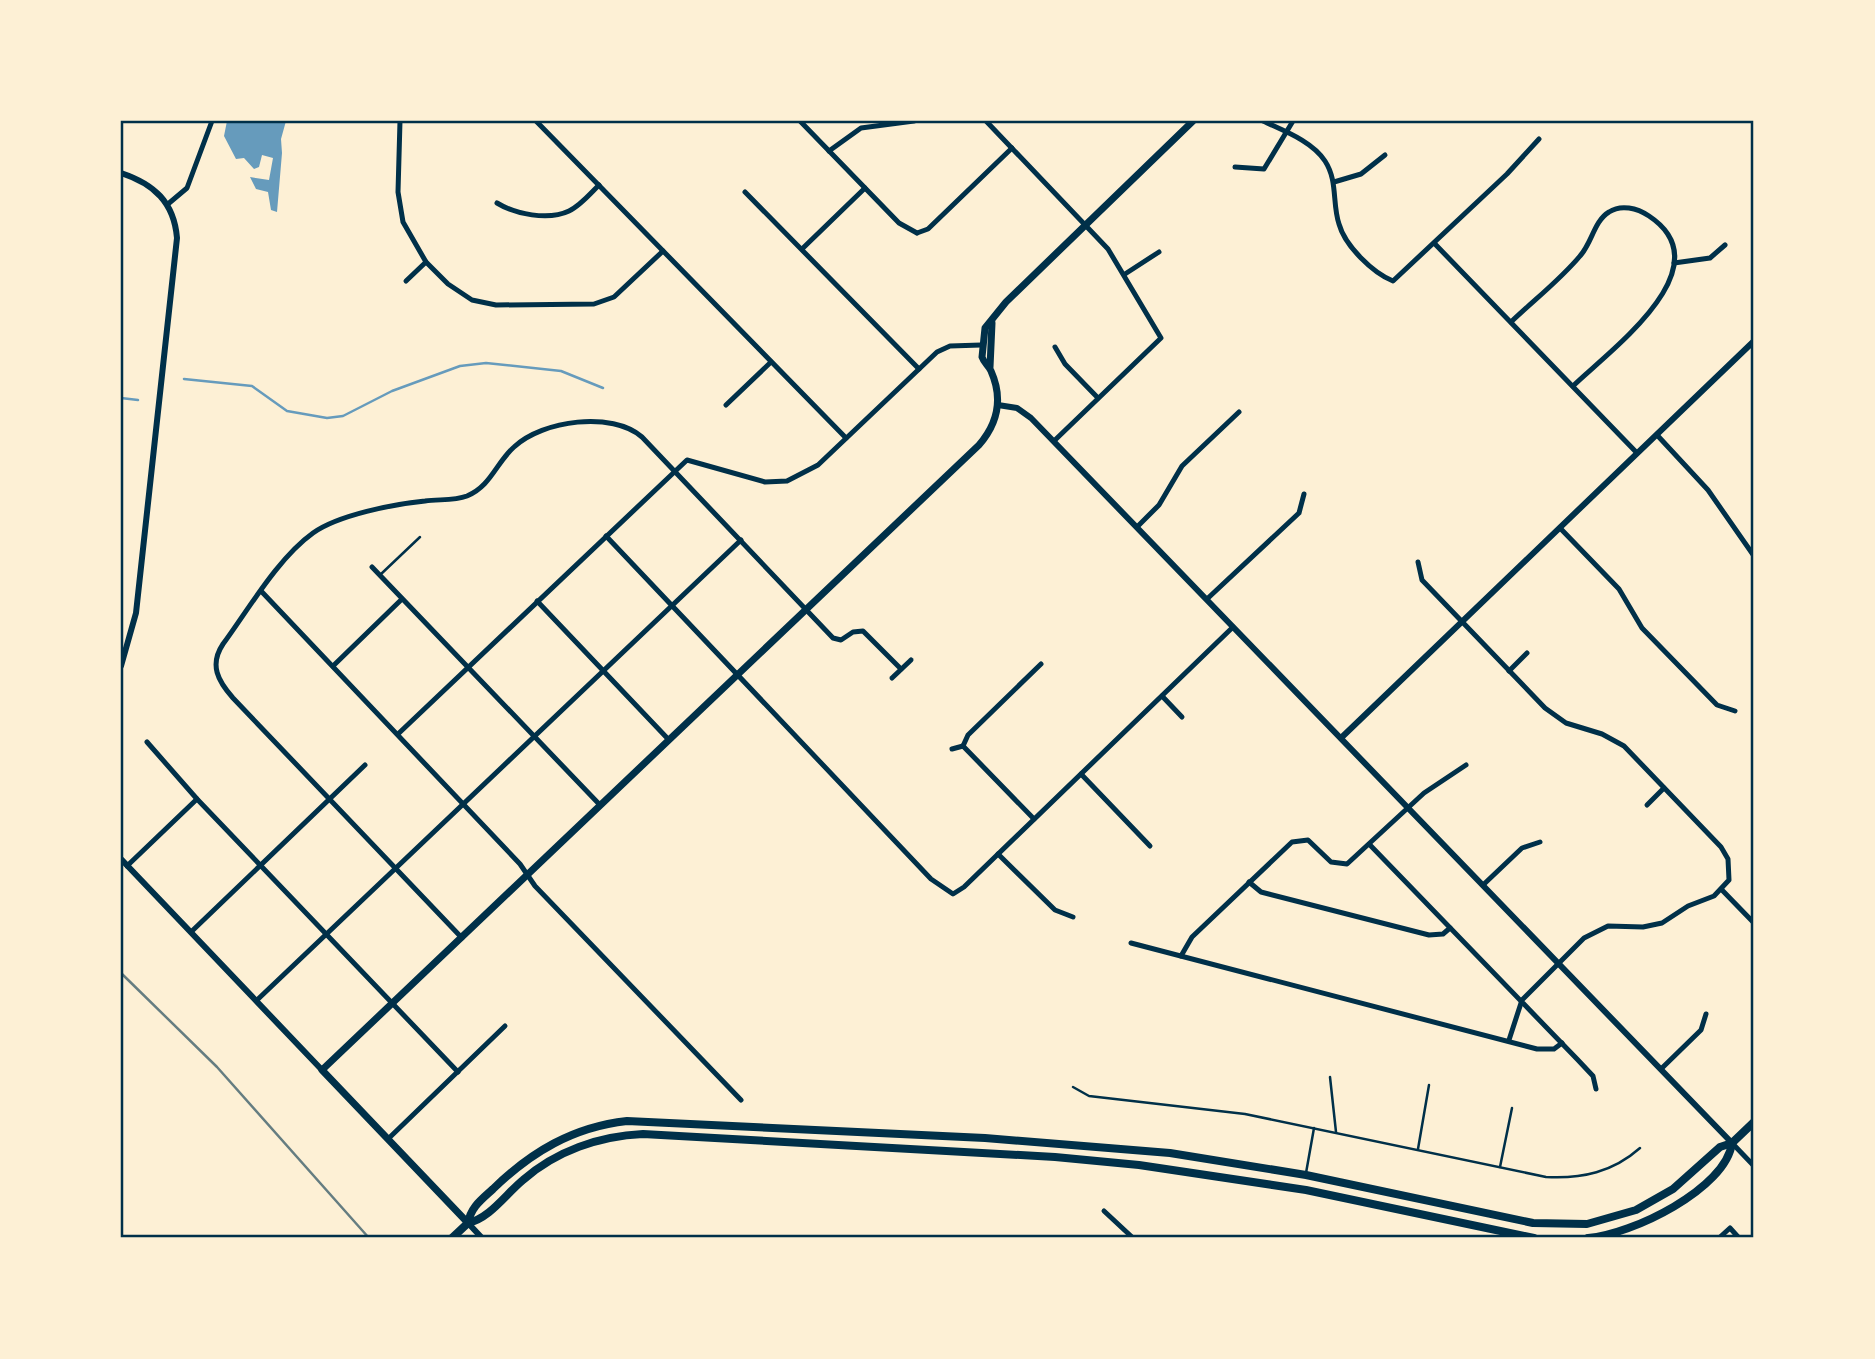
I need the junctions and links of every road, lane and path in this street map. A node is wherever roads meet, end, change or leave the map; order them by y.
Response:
1 (212, 121) edge
2 (400, 121) edge
3 (536, 121) edge
4 (800, 121) edge
5 (914, 121) edge
6 (986, 121) edge
7 (1193, 121) edge
8 (1263, 121) edge
9 (1293, 121) edge
10 (1287, 133) junction
11 (1539, 139) dead end
12 (1012, 148) junction
13 (829, 151) junction
14 (1385, 155) dead end
15 (1235, 167) dead end
16 (121, 173) edge
17 (1334, 182) junction
18 (599, 185) junction
19 (865, 188) junction
20 (745, 192) dead end
21 (497, 203) dead end
22 (168, 204) junction
23 (1086, 224) junction
24 (1435, 243) junction
25 (1725, 245) dead end
26 (802, 249) junction
27 (663, 251) junction
28 (1159, 251) dead end
29 (426, 262) junction
30 (1674, 263) junction
31 (1125, 274) junction
32 (406, 281) dead end
33 (1511, 322) junction
34 (992, 323) junction
35 (1754, 341) edge
36 (981, 345) junction
37 (1055, 347) dead end
38 (771, 362) junction
39 (990, 367) junction
40 (919, 369) junction
41 (1573, 386) junction
42 (1098, 398) junction
43 (726, 405) dead end
44 (998, 405) junction
45 (1238, 412) dead end
46 (1657, 435) junction
47 (846, 438) junction
48 (1054, 441) junction
49 (1637, 453) junction
50 (674, 471) junction
51 (1304, 494) dead end
52 (1137, 527) junction
53 (1560, 528) junction
54 (606, 536) junction
55 (420, 537) dead end
56 (741, 540) junction
57 (1754, 556) edge
58 (1418, 562) dead end
59 (372, 567) dead end
60 (380, 575) junction
61 (262, 592) junction
62 (402, 599) junction
63 (1206, 599) junction
64 (537, 601) junction
65 (672, 605) junction
66 (806, 610) junction
67 (1462, 622) junction
68 (1233, 627) junction
69 (1527, 653) dead end
70 (911, 660) dead end
71 (1041, 664) dead end
72 (121, 666) edge
73 (333, 666) junction
74 (468, 667) junction
75 (901, 669) junction
76 (1509, 670) junction
77 (603, 671) junction
78 (739, 674) junction
79 (892, 678) dead end
80 (1162, 696) junction
81 (1735, 711) dead end
82 (1182, 718) dead end
83 (398, 734) junction
84 (534, 737) junction
85 (1341, 738) junction
86 (669, 740) junction
87 (148, 742) dead end
88 (963, 746) junction
89 (952, 749) dead end
90 (365, 765) dead end
91 (1466, 765) dead end
92 (1081, 774) junction
93 (1664, 788) junction
94 (197, 799) junction
95 (330, 799) junction
96 (464, 803) junction
97 (600, 805) junction
98 (1647, 805) dead end
99 (1408, 808) junction
100 (1034, 818) junction
101 (1540, 842) dead end
102 (1370, 845) junction
103 (1150, 846) dead end
104 (998, 854) junction
105 (121, 859) edge
106 (127, 866) junction
107 (261, 866) junction
108 (396, 869) junction
109 (528, 874) junction
110 (1250, 882) junction
111 (1483, 885) junction
112 (1722, 890) junction
113 (1073, 917) dead end
114 (1754, 923) edge
115 (1450, 928) junction
116 (191, 932) junction
117 (326, 934) junction
118 (461, 938) junction
119 (1130, 943) dead end
120 (1181, 956) junction
121 (1559, 963) junction
122 (1522, 1000) junction
123 (256, 1001) junction
124 (392, 1003) junction
125 (1706, 1014) dead end
126 (505, 1026) dead end
127 (1508, 1040) junction
128 (1562, 1043) junction
129 (1661, 1069) junction
130 (322, 1070) junction
131 (458, 1072) junction
132 (1330, 1077) dead end
133 (1429, 1085) dead end
134 (1073, 1087) dead end
135 (1595, 1089) dead end
136 (741, 1100) dead end
137 (1512, 1108) dead end
138 (1754, 1122) edge
139 (1314, 1128) junction
140 (1336, 1132) junction
141 (388, 1139) junction
142 (1732, 1143) junction
143 (1640, 1147) dead end
144 (1418, 1149) junction
145 (1754, 1166) edge
146 (1500, 1167) junction
147 (1306, 1175) junction
148 (1104, 1211) dead end
149 (468, 1223) junction
150 (452, 1238) edge
151 (482, 1238) edge
152 (1133, 1238) edge
153 (1534, 1238) edge
154 (1588, 1238) edge
155 (1719, 1238) edge
156 (1740, 1238) edge

1 - 22 street
2 - 29 street
3 - 18 street
4 - 13 street
5 - 13 street
6 - 12 street
7 - 23 main road
8 - 10 street
9 - 10 street
10 - 15 street
10 - 17 street
11 - 24 street
12 - 19 street
12 - 23 street
13 - 19 street
14 - 17 street
16 - 22 street
17 - 24 street
18 - 21 street
18 - 27 street
19 - 26 street
20 - 26 street
22 - 72 street
23 - 31 street
23 - 34 main road
24 - 33 street
25 - 30 street
26 - 40 street
27 - 29 street
27 - 38 street
28 - 31 street
29 - 32 street
30 - 33 street
30 - 41 street
31 - 42 street
33 - 41 street
34 - 36 main road
34 - 39 main road
35 - 46 street
36 - 39 main road
36 - 40 street
37 - 42 street
38 - 43 street
38 - 47 street
39 - 44 main road
40 - 47 street
41 - 49 street
42 - 48 street
44 - 48 street
44 - 66 main road
45 - 52 street
46 - 49 street
46 - 57 street
47 - 50 street
48 - 52 street
49 - 53 street
50 - 54 street
50 - 56 street
50 - 61 street
51 - 63 street
52 - 63 street
53 - 67 street
53 - 81 street
54 - 64 street
54 - 65 street
55 - 60 lane
56 - 65 street
56 - 66 street
58 - 67 street
59 - 60 street
60 - 62 street
61 - 73 street
61 - 95 street
62 - 73 street
62 - 74 street
63 - 68 street
64 - 74 street
64 - 77 street
65 - 77 street
65 - 78 street
66 - 75 street
66 - 78 main road
67 - 76 street
67 - 85 street
68 - 80 street
68 - 85 street
69 - 76 street
70 - 75 street
71 - 88 street
73 - 83 street
74 - 83 street
74 - 84 street
75 - 79 street
76 - 93 street
77 - 84 street
77 - 86 street
78 - 86 main road
78 - 104 street
80 - 82 street
80 - 92 street
83 - 96 street
84 - 96 street
84 - 97 street
85 - 99 street
86 - 97 main road
87 - 94 street
88 - 89 street
88 - 100 street
90 - 95 street
91 - 99 street
92 - 100 street
92 - 103 street
93 - 98 street
93 - 112 street
94 - 106 street
94 - 107 street
95 - 107 street
95 - 108 street
96 - 108 street
96 - 109 street
97 - 109 main road
99 - 102 street
99 - 111 street
100 - 104 street
101 - 111 street
102 - 110 street
102 - 115 street
104 - 113 street
105 - 106 street
106 - 116 street
107 - 116 street
107 - 117 street
108 - 117 street
108 - 118 street
109 - 118 main road
109 - 136 street
110 - 115 street
110 - 120 street
111 - 121 street
112 - 114 street
112 - 121 street
115 - 122 street
116 - 123 street
117 - 123 street
117 - 124 street
118 - 124 main road
119 - 120 street
120 - 127 street
121 - 122 street
121 - 129 street
122 - 127 street
122 - 128 street
123 - 130 street
124 - 130 main road
124 - 131 street
125 - 129 street
126 - 131 street
127 - 128 street
128 - 135 street
129 - 142 street
130 - 141 main road
131 - 141 street
132 - 140 lane
133 - 144 lane
134 - 139 lane
137 - 146 lane
138 - 142 main road
139 - 140 lane
139 - 147 lane
140 - 144 lane
141 - 149 main road
142 - 145 street
142 - 147 main road
142 - 154 main road
143 - 146 lane
144 - 146 lane
147 - 149 main road
148 - 152 street
149 - 150 main road
149 - 151 street
149 - 153 main road
155 - 156 street

